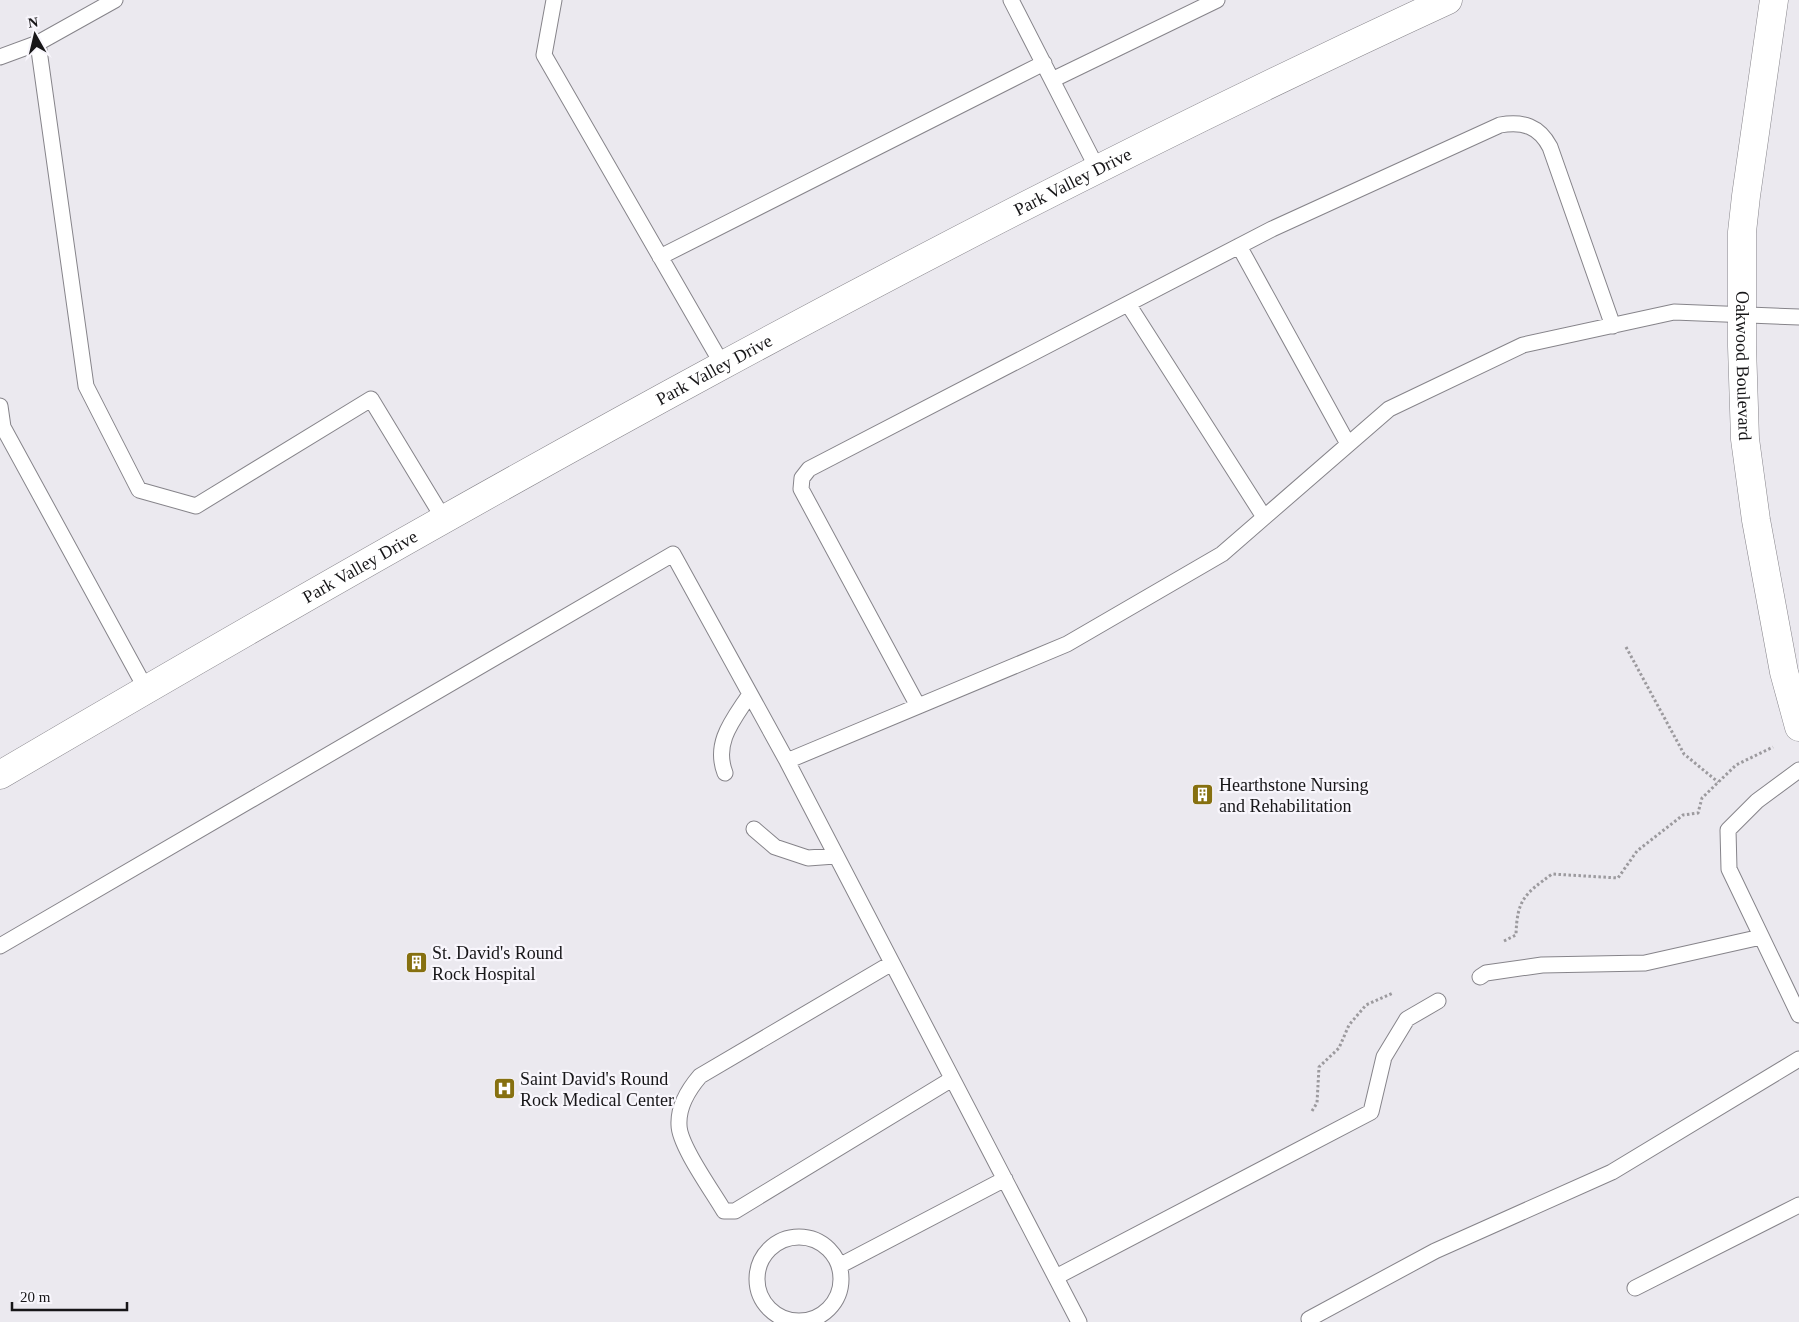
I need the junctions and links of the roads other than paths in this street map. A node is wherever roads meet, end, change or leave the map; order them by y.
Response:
1 (115, 0) edge
2 (554, 0) edge
3 (1011, 0) edge
4 (1216, 0) edge
5 (1448, 0) edge
6 (1774, 0) edge
7 (38, 43) junction
8 (0, 57) edge
9 (1044, 63) junction
10 (1052, 80) junction
11 (1098, 170) junction
12 (1239, 246) junction
13 (660, 257) junction
14 (1128, 304) junction
15 (1743, 314) junction
16 (1799, 317) edge
17 (1613, 326) junction
18 (722, 364) junction
19 (0, 406) edge
20 (1348, 444) junction
21 (1264, 517) junction
22 (445, 521) junction
23 (146, 689) junction
24 (750, 694) junction
25 (918, 706) junction
26 (1799, 727) edge
27 (787, 761) junction
28 (1799, 770) edge
29 (725, 773) dead end
30 (0, 775) edge
31 (754, 828) dead end
32 (835, 856) junction
33 (1761, 937) junction
34 (0, 946) edge
35 (892, 962) junction
36 (1480, 978) dead end
37 (1438, 1001) dead end
38 (1799, 1015) edge
39 (1799, 1059) edge
40 (952, 1079) junction
41 (1005, 1179) junction
42 (1799, 1205) edge
43 (839, 1266) junction
44 (1056, 1277) junction
45 (1634, 1288) dead end
46 (1309, 1319) dead end
47 (1079, 1322) edge

1 - 7 lane
2 - 13 lane
3 - 9 lane
4 - 10 lane
5 - 11 street, Park Valley Drive
6 - 15 street, Oakwood Boulevard
7 - 8 lane
7 - 22 lane
9 - 10 lane
9 - 13 lane
10 - 11 lane
11 - 18 street, Park Valley Drive
12 - 14 lane
12 - 17 lane
12 - 20 lane
13 - 18 lane
14 - 21 lane
14 - 25 lane
15 - 16 lane
15 - 17 lane
15 - 26 street, Oakwood Boulevard
17 - 20 lane
18 - 22 street, Park Valley Drive
19 - 23 lane
20 - 21 lane
21 - 25 lane
22 - 23 street, Park Valley Drive
23 - 30 street, Park Valley Drive
24 - 27 lane
24 - 29 lane
24 - 34 lane
25 - 27 lane
27 - 32 lane
28 - 33 lane
31 - 32 lane
32 - 35 lane
33 - 36 lane
33 - 38 lane
35 - 40 lane
35 - 40 lane
37 - 44 lane
39 - 46 lane
40 - 41 lane
41 - 43 lane
41 - 44 lane
42 - 45 lane
43 - 43 lane
44 - 47 lane

